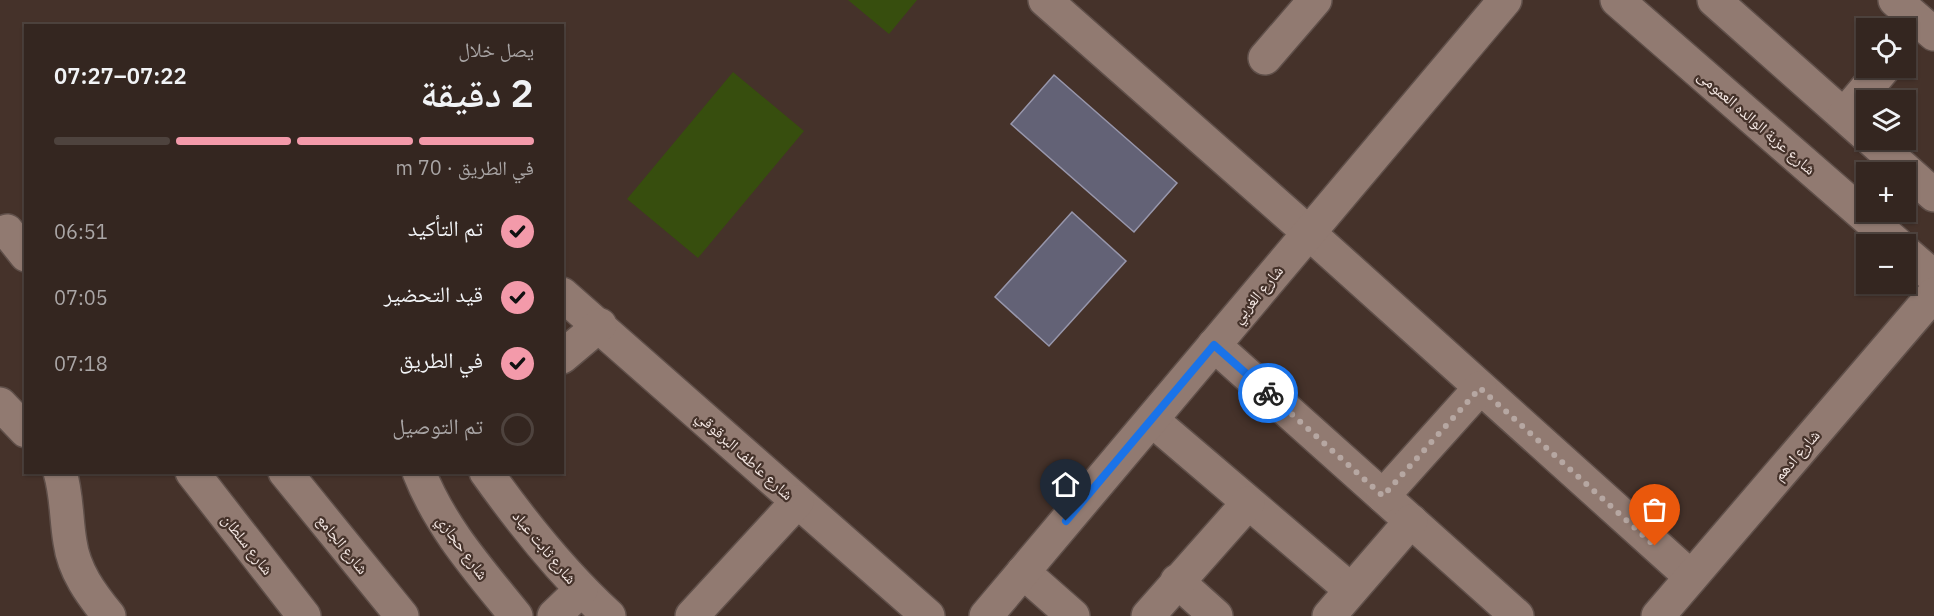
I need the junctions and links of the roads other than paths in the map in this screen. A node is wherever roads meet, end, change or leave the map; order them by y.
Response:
1 (1045, 0) edge
2 (1315, 0) edge
3 (1505, 0) edge
4 (1617, 0) edge
5 (1714, 0) edge
6 (1895, 0) edge
7 (1924, 28) edge
8 (1265, 58) dead end
9 (1879, 78) edge
10 (1855, 125) edge
11 (1883, 150) edge
12 (1934, 195) edge
13 (1309, 233) junction
14 (1886, 234) edge
15 (1916, 261) edge
16 (1934, 277) edge
17 (1934, 294) edge
18 (564, 296) edge
19 (600, 325) junction
20 (1214, 345) junction
21 (564, 355) edge
22 (1480, 388) junction
23 (0, 404) edge
24 (1152, 420) junction
25 (24, 429) edge
26 (61, 474) edge
27 (194, 474) edge
28 (287, 474) edge
29 (420, 474) edge
30 (488, 474) edge
31 (1383, 496) junction
32 (797, 502) junction
33 (1248, 503) junction
34 (1411, 520) junction
35 (1023, 572) junction
36 (1690, 577) junction
37 (1177, 581) junction
38 (581, 590) junction
39 (1351, 590) junction
40 (1500, 610) edge
41 (696, 615) edge
42 (109, 616) edge
43 (304, 616) edge
44 (402, 616) edge
45 (516, 616) edge
46 (554, 616) edge
47 (609, 616) edge
48 (928, 616) edge
49 (986, 616) edge
50 (1073, 616) edge
51 (1148, 616) edge
52 (1216, 616) edge
53 (1329, 616) edge
54 (1658, 616) edge

1 - 13 street
2 - 8 street
3 - 13 street, شارع الغربي
4 - 14 street, شارع عزبة الوالده العمومى
5 - 10 street
6 - 7 street
9 - 10 street
11 - 12 street
13 - 20 street, شارع الغربي
13 - 22 street
15 - 16 street
17 - 36 street, شارع ادهم
18 - 19 street, شارع عاطف البرقوقي
19 - 21 street
19 - 32 street, شارع عاطف البرقوقي
20 - 24 street, شارع الغربي
20 - 31 street
22 - 31 street
22 - 36 street
23 - 25 street
24 - 33 street
24 - 35 street, شارع الغربي
26 - 42 street
27 - 43 street, شارع سلطان
28 - 44 street, شارع الجامع
29 - 45 street, شارع حجازي
30 - 38 street, شارع ثابت عياد
31 - 34 street
32 - 41 street
32 - 48 street, شارع عاطف البرقوقي
33 - 37 street
33 - 39 street
34 - 39 street
34 - 40 street
35 - 49 street, شارع الغربي
35 - 50 street
36 - 54 street, شارع ادهم
37 - 51 street
37 - 52 street
38 - 46 street
38 - 47 street, شارع ثابت عياد
39 - 53 street

